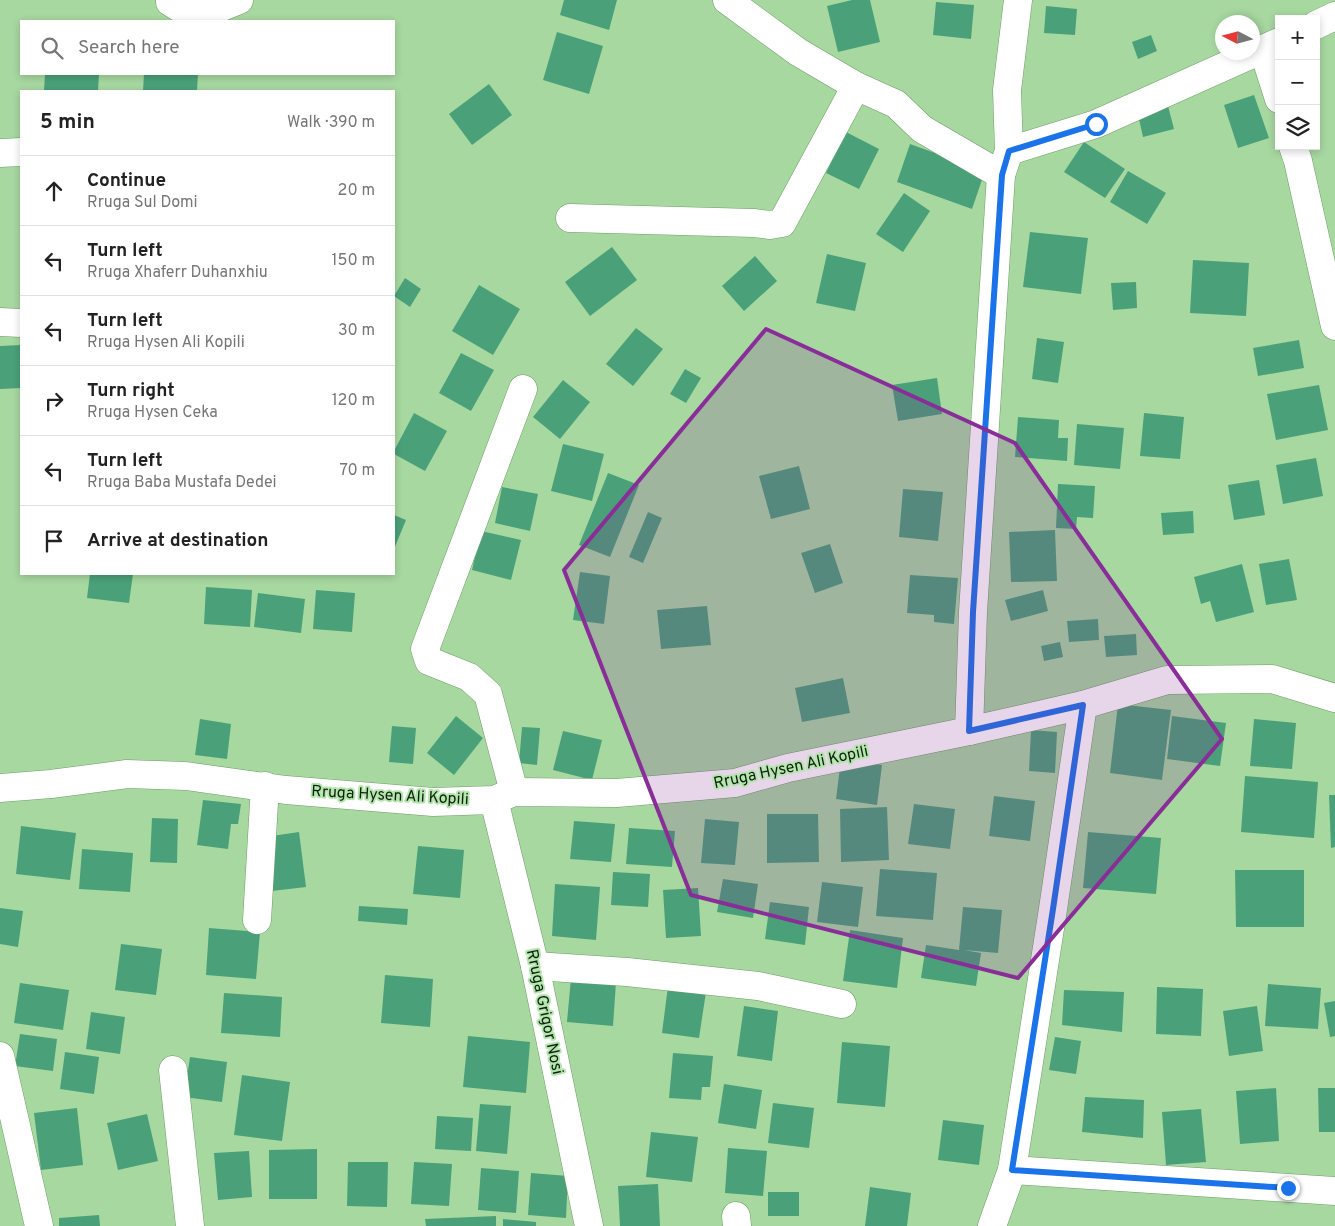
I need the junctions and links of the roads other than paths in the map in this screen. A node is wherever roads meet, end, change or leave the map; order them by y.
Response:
1 (170, 0) edge
2 (239, 0) edge
3 (727, 0) edge
4 (1018, 0) edge
5 (1335, 16) edge
6 (1320, 23) edge
7 (1271, 45) edge
8 (1275, 72) edge
9 (856, 86) junction
10 (1294, 150) edge
11 (20, 152) edge
12 (0, 154) edge
13 (1005, 163) junction
14 (570, 218) dead end
15 (0, 322) edge
16 (20, 323) edge
17 (1335, 326) edge
18 (523, 389) dead end
19 (1335, 698) edge
20 (1083, 705) junction
21 (969, 731) junction
22 (264, 786) junction
23 (0, 788) edge
24 (504, 796) junction
25 (257, 920) dead end
26 (535, 966) junction
27 (842, 1004) dead end
28 (0, 1056) edge
29 (173, 1070) dead end
30 (1012, 1170) junction
31 (1335, 1191) edge
32 (39, 1226) edge
33 (190, 1226) edge
34 (589, 1226) edge
35 (992, 1226) edge

1 - 2 street
3 - 9 street
4 - 13 street
5 - 6 street
7 - 8 street
7 - 13 street
9 - 13 street
9 - 14 street
10 - 17 street
11 - 12 street
13 - 21 street
15 - 16 street
18 - 24 street, Rruga Grigor Nosi
19 - 20 street, Rruga Hysen Ali Kopili
20 - 21 street, Rruga Hysen Ali Kopili
20 - 30 street
21 - 24 street, Rruga Hysen Ali Kopili
22 - 23 street, Rruga Hysen Ali Kopili
22 - 24 street, Rruga Hysen Ali Kopili
22 - 25 street
24 - 26 street, Rruga Grigor Nosi
26 - 27 street
26 - 34 street, Rruga Grigor Nosi
28 - 32 street
29 - 33 street
30 - 31 street
30 - 35 street

